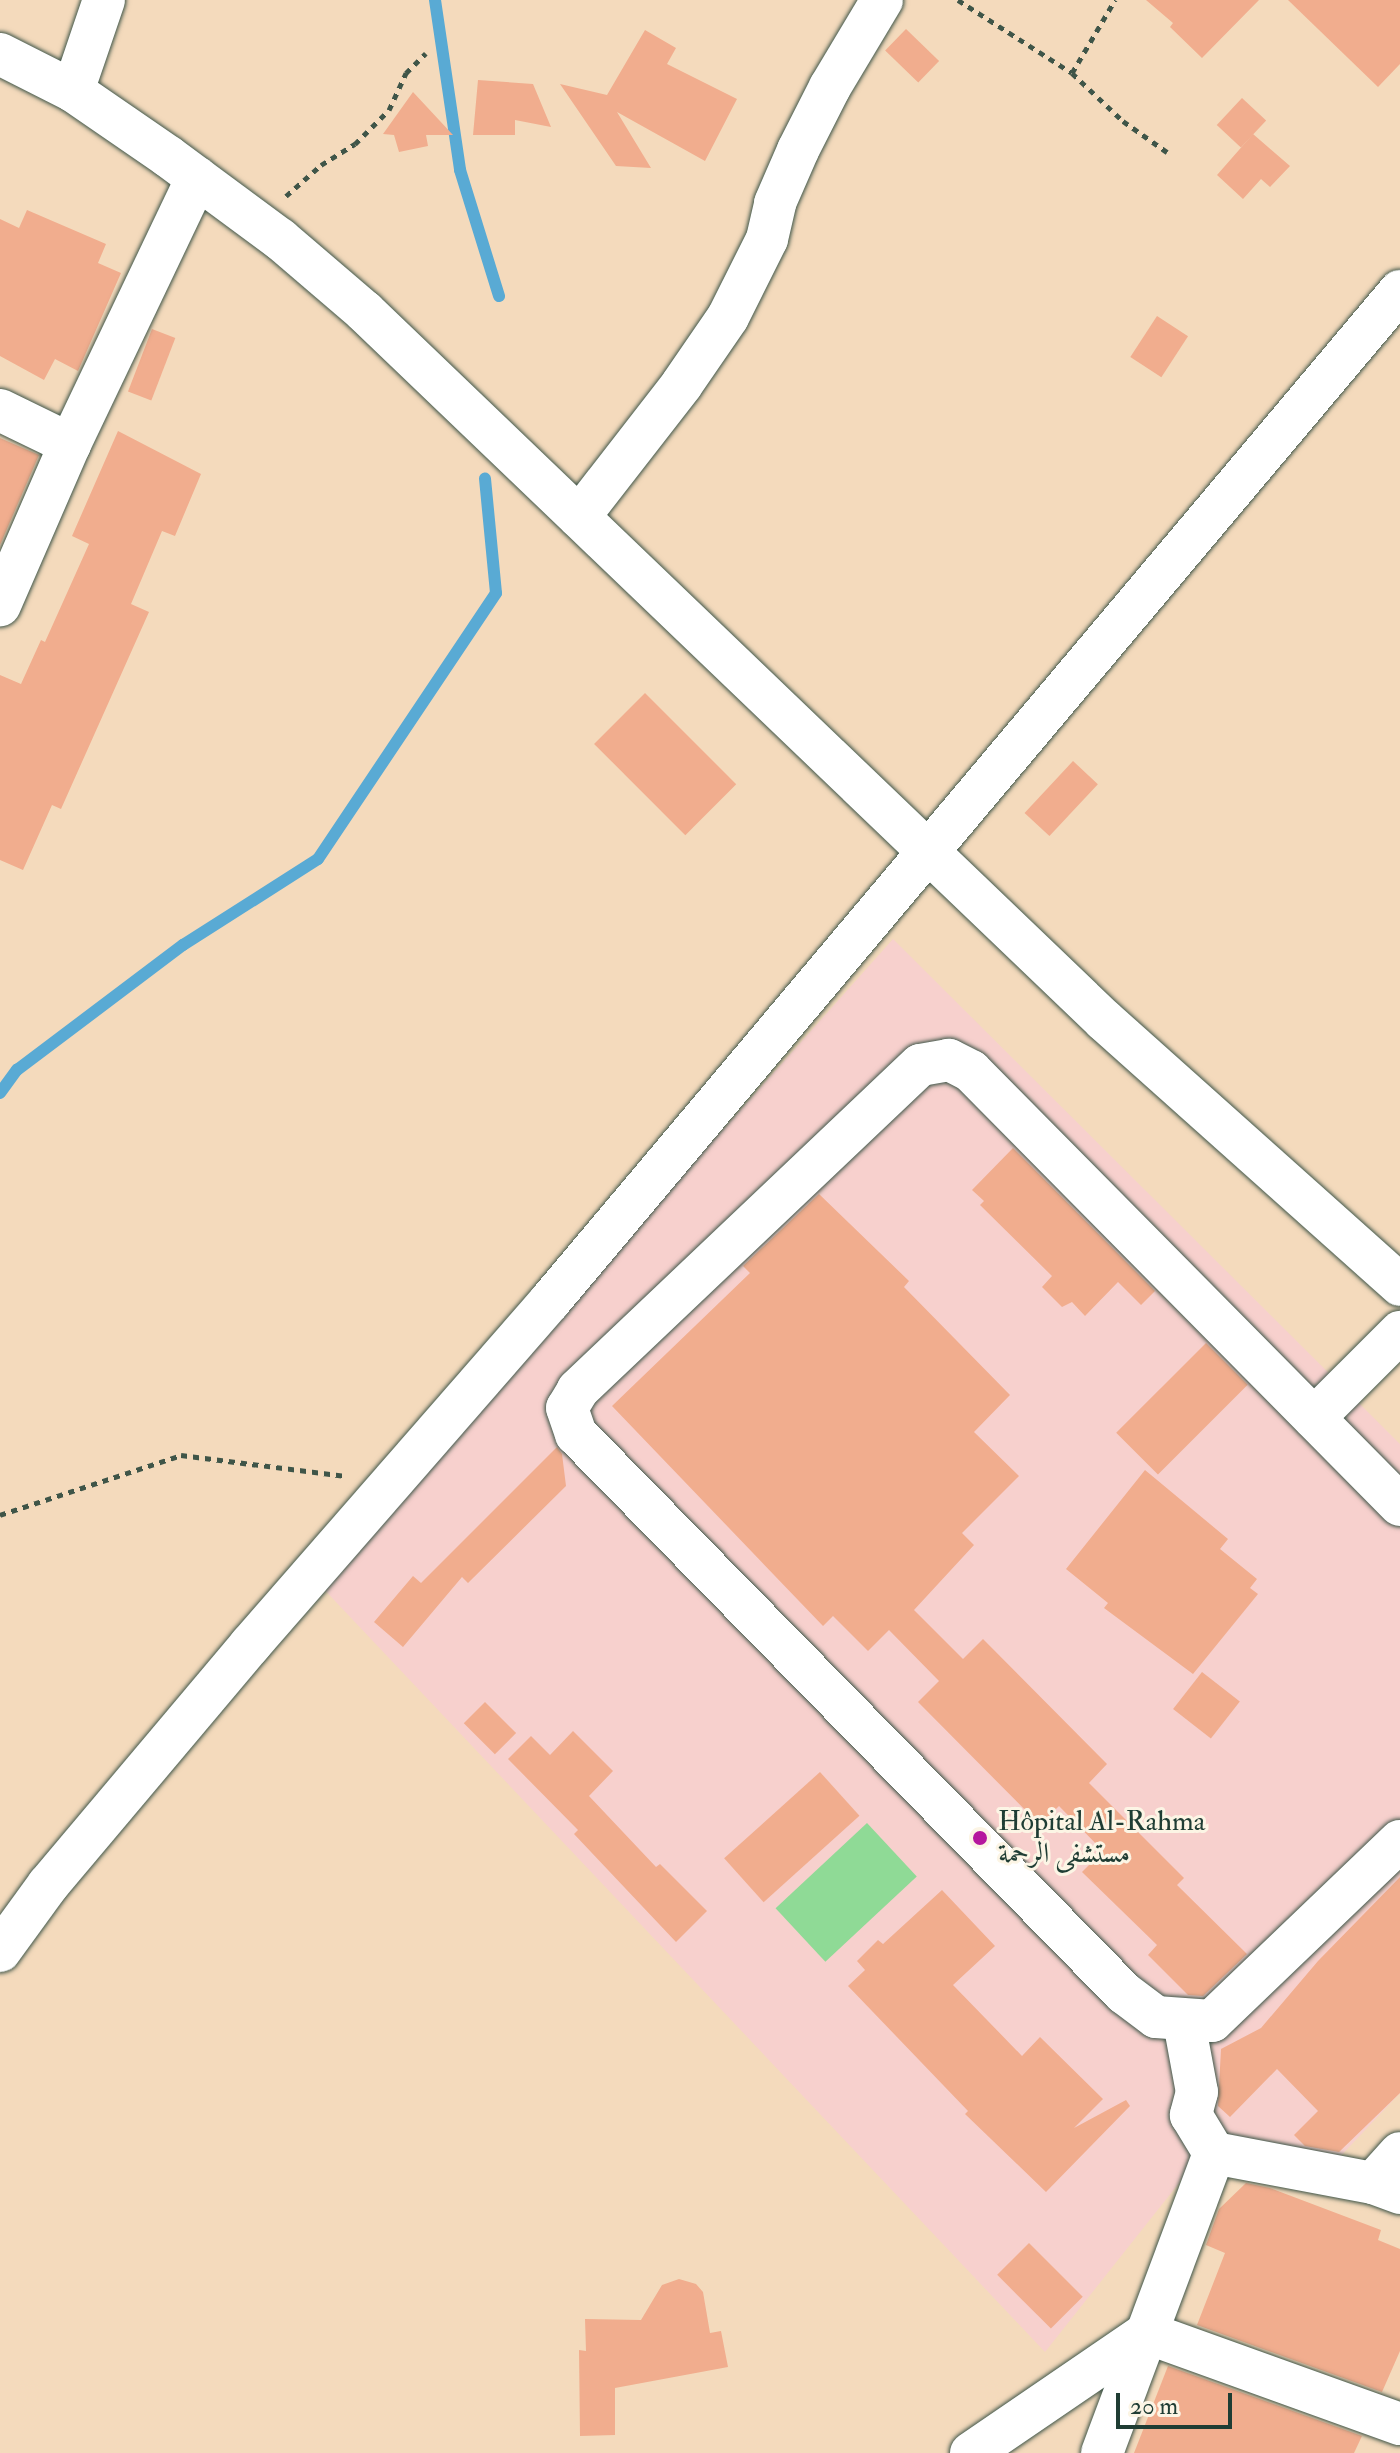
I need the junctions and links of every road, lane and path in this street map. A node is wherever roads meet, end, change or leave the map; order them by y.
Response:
1 (104, 0) edge
2 (882, 0) edge
3 (958, 0) edge
4 (1115, 0) edge
5 (426, 53) dead end
6 (0, 54) edge
7 (1072, 73) junction
8 (73, 91) junction
9 (1167, 152) dead end
10 (197, 178) junction
11 (257, 222) junction
12 (1400, 291) edge
13 (0, 410) edge
14 (70, 444) junction
15 (579, 517) junction
16 (0, 605) edge
17 (928, 854) junction
18 (1400, 1285) edge
19 (1400, 1332) edge
20 (1314, 1418) junction
21 (394, 1482) junction
22 (1400, 1505) edge
23 (0, 1515) edge
24 (1400, 1841) edge
25 (0, 1951) edge
26 (1184, 2022) junction
27 (1214, 2153) junction
28 (1391, 2177) edge
29 (1147, 2333) junction
30 (1400, 2424) edge
31 (971, 2453) edge
32 (1102, 2453) edge

1 - 8 street
2 - 15 street
3 - 7 path
4 - 7 path
5 - 11 path
6 - 8 street
7 - 9 path
8 - 10 street
10 - 11 street
10 - 14 street
11 - 15 street
12 - 17 street
13 - 14 street
14 - 16 street
15 - 17 street
17 - 18 street
17 - 21 street
19 - 20 street
20 - 22 street
20 - 26 street
21 - 23 path
21 - 25 street
24 - 26 street
26 - 27 street
27 - 28 street
27 - 29 street
29 - 30 street
29 - 31 street
29 - 32 street

